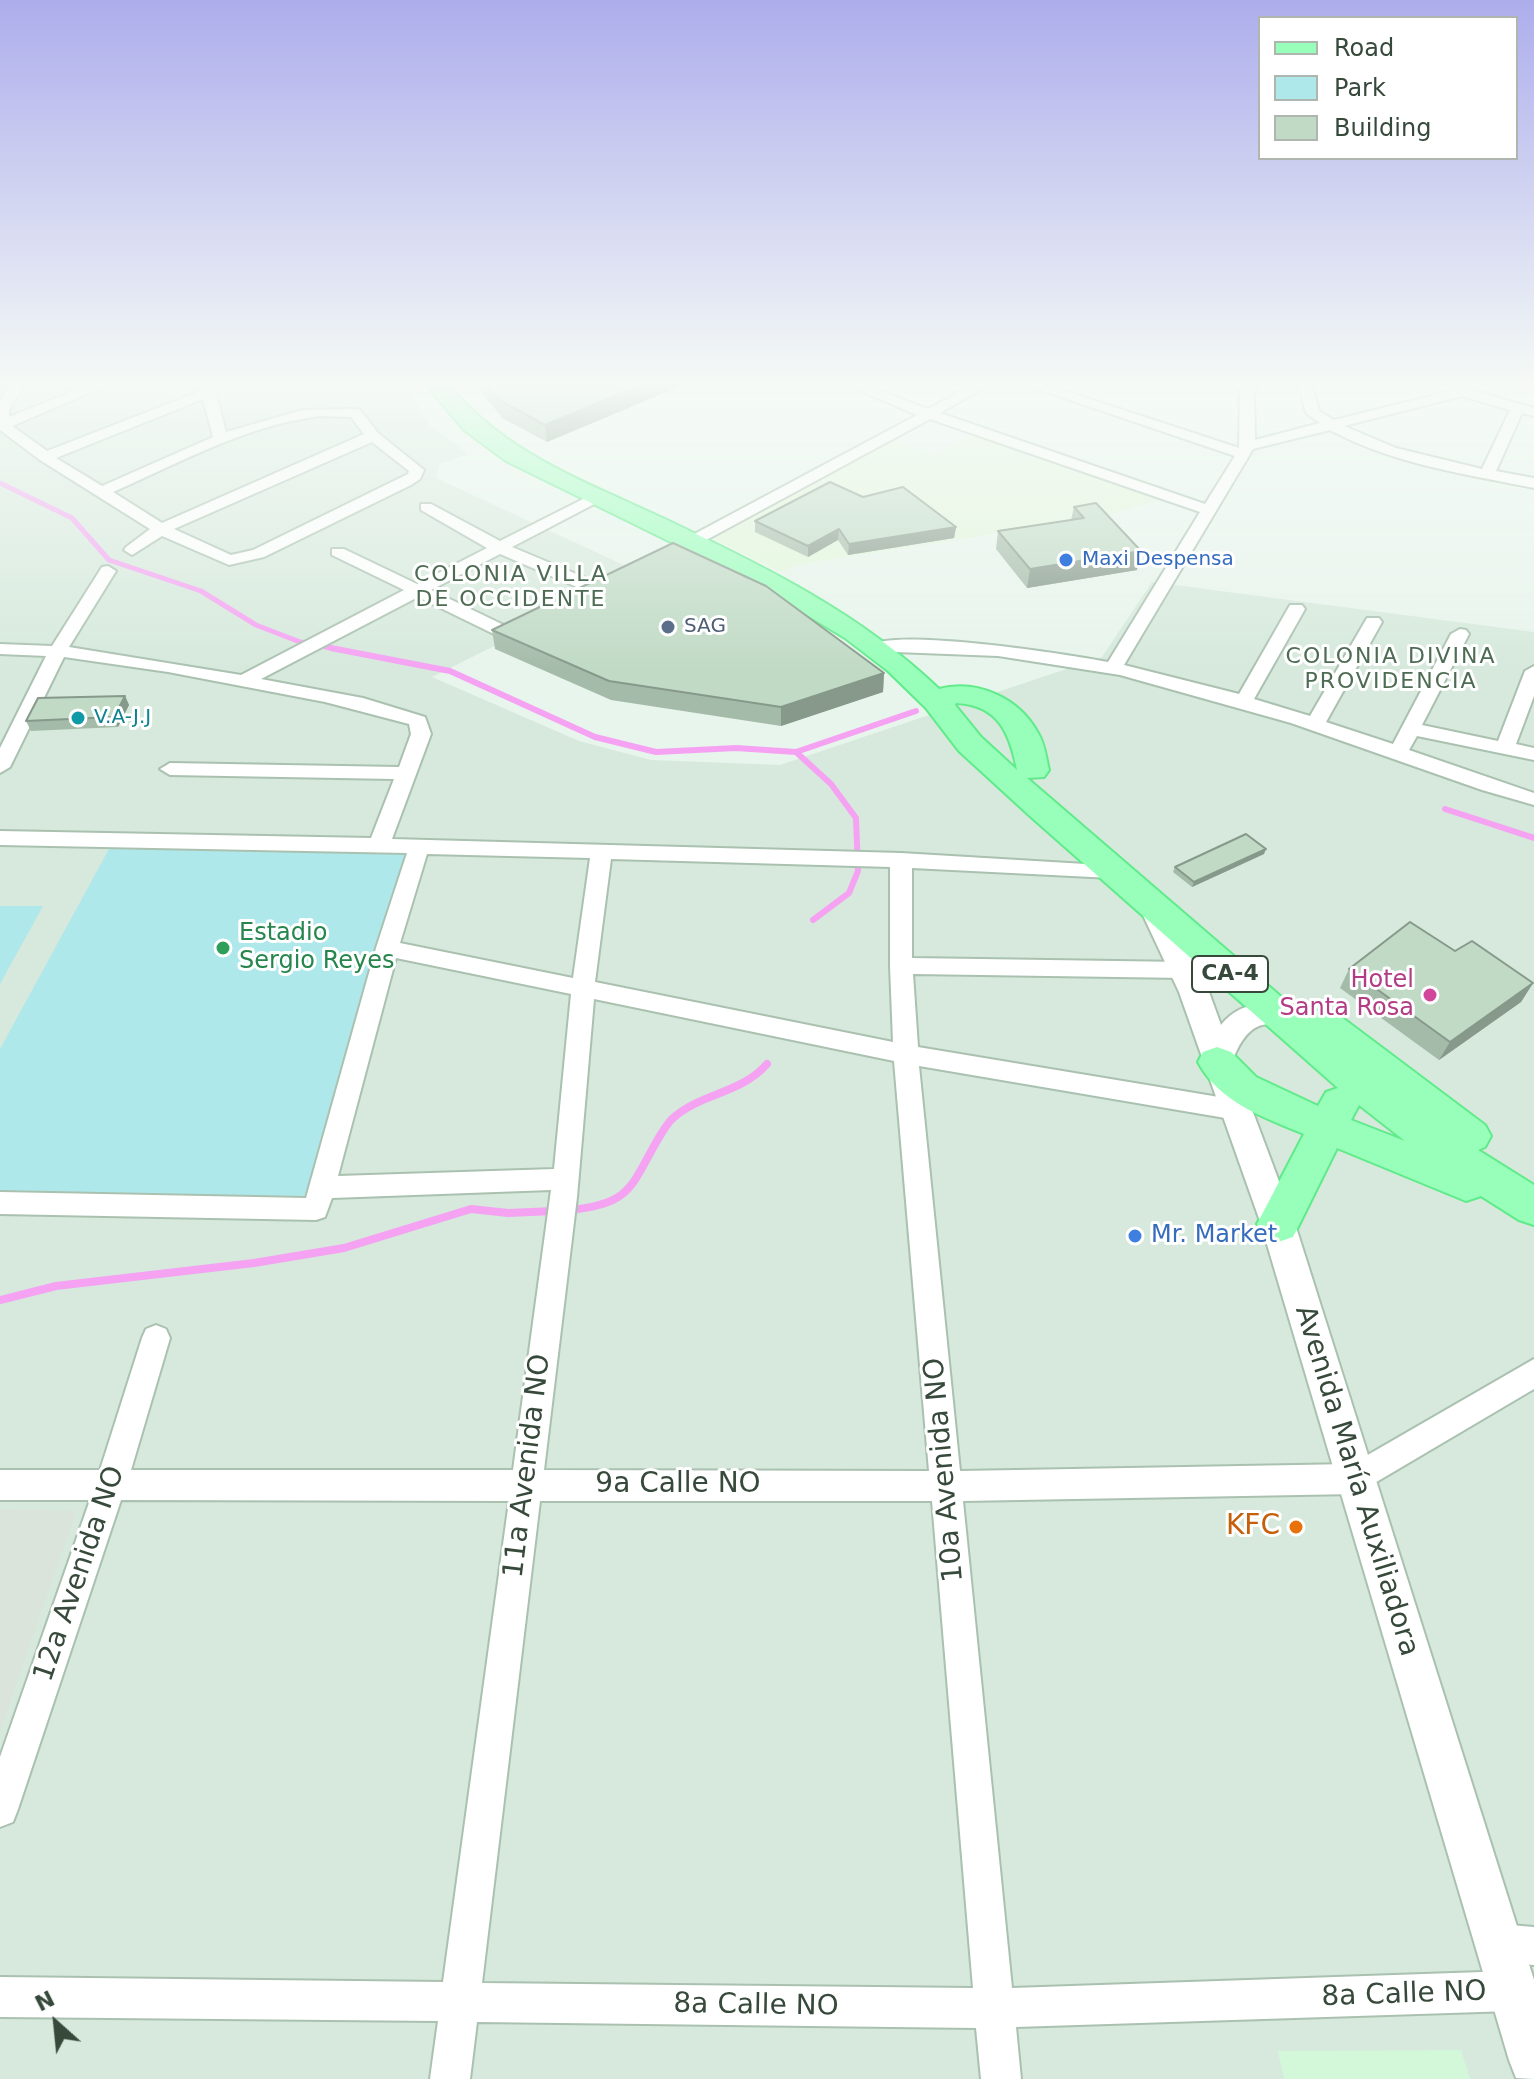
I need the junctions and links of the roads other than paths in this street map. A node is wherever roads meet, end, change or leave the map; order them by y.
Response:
1 (77, 477) edge
2 (135, 477) edge
3 (279, 477) edge
4 (413, 477) edge
5 (553, 477) edge
6 (811, 477) edge
7 (1112, 477) edge
8 (1229, 477) edge
9 (1503, 477) edge
10 (1534, 483) edge
11 (101, 492) junction
12 (597, 497) junction
13 (426, 507) dead end
14 (1209, 510) junction
15 (161, 529) junction
16 (691, 542) junction
17 (500, 548) junction
18 (132, 550) dead end
19 (338, 552) dead end
20 (108, 571) dead end
21 (599, 590) edge
22 (417, 591) junction
23 (1296, 609) dead end
24 (1373, 622) dead end
25 (506, 633) edge
26 (1460, 634) dead end
27 (876, 647) junction
28 (0, 649) edge
29 (59, 649) junction
30 (1114, 667) junction
31 (1534, 671) edge
32 (243, 681) junction
33 (1244, 701) junction
34 (945, 709) junction
35 (1315, 724) junction
36 (1411, 729) junction
37 (1505, 749) junction
38 (1398, 753) junction
39 (1534, 754) edge
40 (0, 767) edge
41 (170, 769) dead end
42 (407, 773) junction
43 (1534, 799) edge
44 (0, 838) edge
45 (378, 847) junction
46 (419, 847) junction
47 (601, 852) junction
48 (901, 860) junction
49 (1111, 871) junction
50 (1155, 911) junction
51 (387, 948) junction
52 (901, 966) junction
53 (1184, 970) junction
54 (583, 987) junction
55 (1274, 1013) junction
56 (1326, 1025) junction
57 (906, 1054) junction
58 (1217, 1062) junction
59 (1356, 1066) junction
60 (1237, 1110) junction
61 (1329, 1126) junction
62 (1397, 1153) junction
63 (1534, 1176) edge
64 (1300, 1181) junction
65 (322, 1187) junction
66 (563, 1200) junction
67 (0, 1203) edge
68 (1534, 1207) edge
69 (1534, 1215) edge
70 (1278, 1224) junction
71 (156, 1338) dead end
72 (1534, 1373) edge
73 (1356, 1479) junction
74 (0, 1485) edge
75 (111, 1485) junction
76 (526, 1485) junction
77 (946, 1486) junction
78 (0, 1809) edge
79 (1516, 1945) edge
80 (1512, 1991) junction
81 (0, 1997) edge
82 (458, 2003) junction
83 (994, 2008) junction
84 (1534, 2060) edge
85 (450, 2079) edge
86 (1001, 2079) edge

1 - 11 street
2 - 11 street
3 - 15 street
4 - 15 street
5 - 12 main road, CA-4
6 - 16 street
7 - 14 street
8 - 14 street
9 - 10 street
11 - 15 street
12 - 16 main road, CA-4
12 - 17 street
13 - 17 street
14 - 30 street
15 - 18 street
16 - 27 main road, CA-4
17 - 21 street
17 - 22 street
19 - 22 street
20 - 29 street
22 - 25 street
22 - 32 street
23 - 33 street
24 - 35 street
26 - 36 street
27 - 30 street
27 - 34 main road, CA-4
28 - 29 street
29 - 32 street
29 - 40 street
30 - 33 street
31 - 37 street
32 - 42 street
33 - 35 street
34 - 49 main road, CA-4
34 - 56 main road, CA-4
35 - 38 street
36 - 37 street
36 - 38 street
37 - 39 street
38 - 43 street
41 - 42 street
42 - 45 street
44 - 45 street
45 - 46 street
46 - 47 street
46 - 51 street
47 - 48 street
47 - 54 street, 11a Avenida NO
48 - 49 street
48 - 52 street, 10a Avenida NO
49 - 50 main road, CA-4
50 - 53 street, Avenida María Auxiliadora
50 - 55 main road, CA-4
51 - 54 street
51 - 65 street
52 - 53 street
52 - 57 street, 10a Avenida NO
53 - 58 street, Avenida María Auxiliadora
54 - 57 street
54 - 66 street, 11a Avenida NO
55 - 56 street
55 - 58 street
55 - 59 main road, CA-4
56 - 59 main road, CA-4
57 - 60 street
57 - 77 street, 10a Avenida NO
58 - 60 street, Avenida María Auxiliadora
58 - 61 main road
59 - 61 main road
59 - 63 main road, CA-4
59 - 68 main road, CA-4
60 - 70 street, Avenida María Auxiliadora
61 - 62 main road
61 - 64 main road
62 - 64 main road
62 - 69 main road
64 - 70 main road
65 - 66 street
65 - 67 street
66 - 76 street, 11a Avenida NO
70 - 73 street, Avenida María Auxiliadora
71 - 75 street, 12a Avenida NO
72 - 73 street
73 - 77 street, 9a Calle NO
73 - 79 street, Avenida María Auxiliadora
74 - 75 street, 9a Calle NO
75 - 76 street, 9a Calle NO
75 - 78 street, 12a Avenida NO
76 - 77 street, 9a Calle NO
76 - 82 street, 11a Avenida NO
77 - 83 street, 10a Avenida NO
79 - 80 street, Avenida María Auxiliadora
80 - 83 street, 8a Calle NO
80 - 84 street, Avenida María Auxiliadora
81 - 82 street, 8a Calle NO
82 - 83 street, 8a Calle NO
82 - 85 street, 11a Avenida NO
83 - 86 street, 10a Avenida NO

